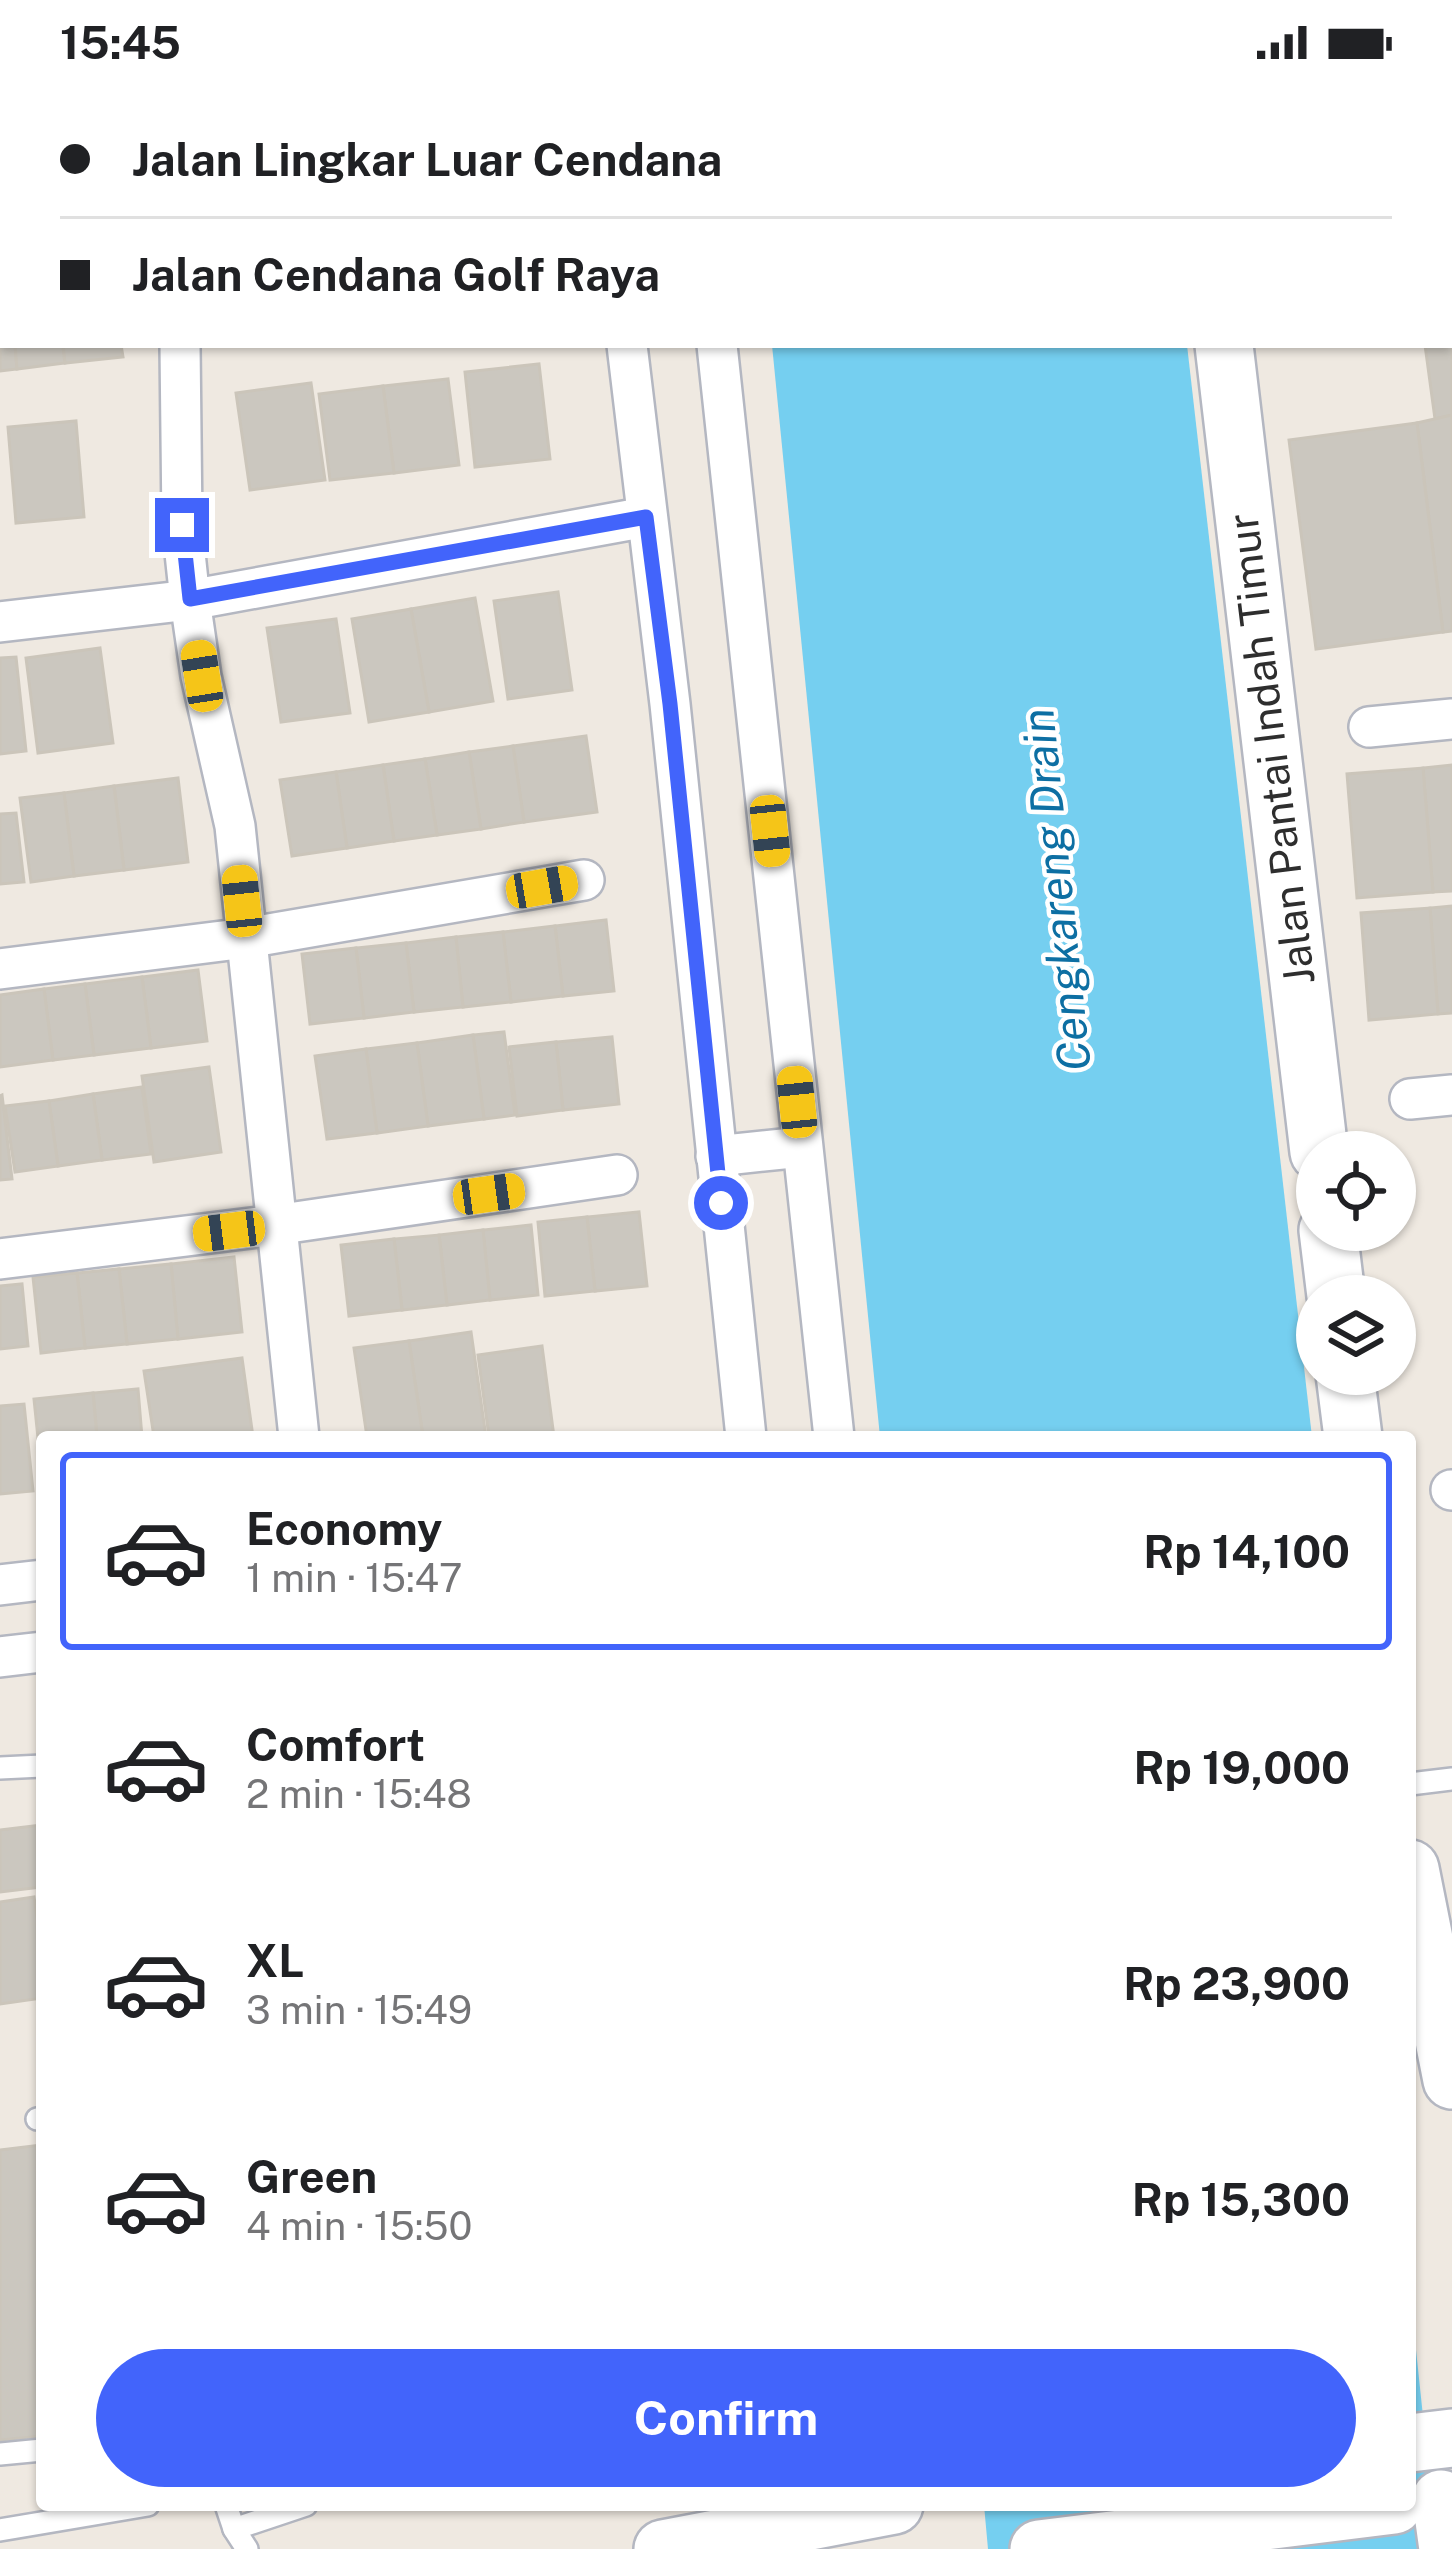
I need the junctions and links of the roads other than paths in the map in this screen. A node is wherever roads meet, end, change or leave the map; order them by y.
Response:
1 (180, 348) edge
2 (627, 348) edge
3 (717, 348) edge
4 (1224, 348) edge
5 (646, 517) junction
6 (190, 599) junction
7 (0, 622) edge
8 (1452, 719) edge
9 (1369, 727) dead end
10 (584, 880) dead end
11 (246, 938) junction
12 (0, 969) edge
13 (1452, 1095) edge
14 (1411, 1099) dead end
15 (1316, 1131) edge
16 (802, 1147) junction
17 (716, 1156) junction
18 (617, 1175) dead end
19 (274, 1226) junction
20 (0, 1259) edge
21 (1348, 1395) edge
22 (298, 1431) edge
23 (745, 1431) edge
24 (833, 1431) edge
25 (1352, 1431) edge
26 (36, 1581) edge
27 (0, 1585) edge
28 (36, 1653) edge
29 (0, 1658) edge
30 (36, 1766) edge
31 (0, 1768) edge
32 (1452, 1779) edge
33 (1416, 1783) edge
34 (1416, 1895) edge
35 (1445, 2020) edge
36 (1452, 2080) edge
37 (36, 2451) edge
38 (0, 2454) edge
39 (112, 2511) edge
40 (228, 2511) edge
41 (288, 2511) edge
42 (879, 2511) edge
43 (898, 2511) edge
44 (1410, 2511) edge
45 (234, 2529) junction
46 (0, 2530) edge
47 (796, 2537) edge
48 (247, 2549) edge
49 (663, 2549) edge
50 (900, 2549) edge
51 (1039, 2549) edge

1 - 6 street
2 - 5 street
3 - 16 street
4 - 15 street, Jalan Pantai Indah Timur
5 - 6 street
5 - 17 street
6 - 7 street
6 - 11 street
8 - 9 street
10 - 11 street
11 - 12 street
11 - 19 street
13 - 14 street
16 - 17 street
16 - 24 street
17 - 23 street
18 - 19 street
19 - 20 street
19 - 22 street
21 - 25 street
26 - 27 street
28 - 29 street
30 - 31 lane
32 - 33 lane
34 - 35 street
35 - 36 street
37 - 38 lane
39 - 46 lane
40 - 45 lane
41 - 45 lane
42 - 47 street
43 - 50 street
44 - 51 street
45 - 48 lane
47 - 49 street

